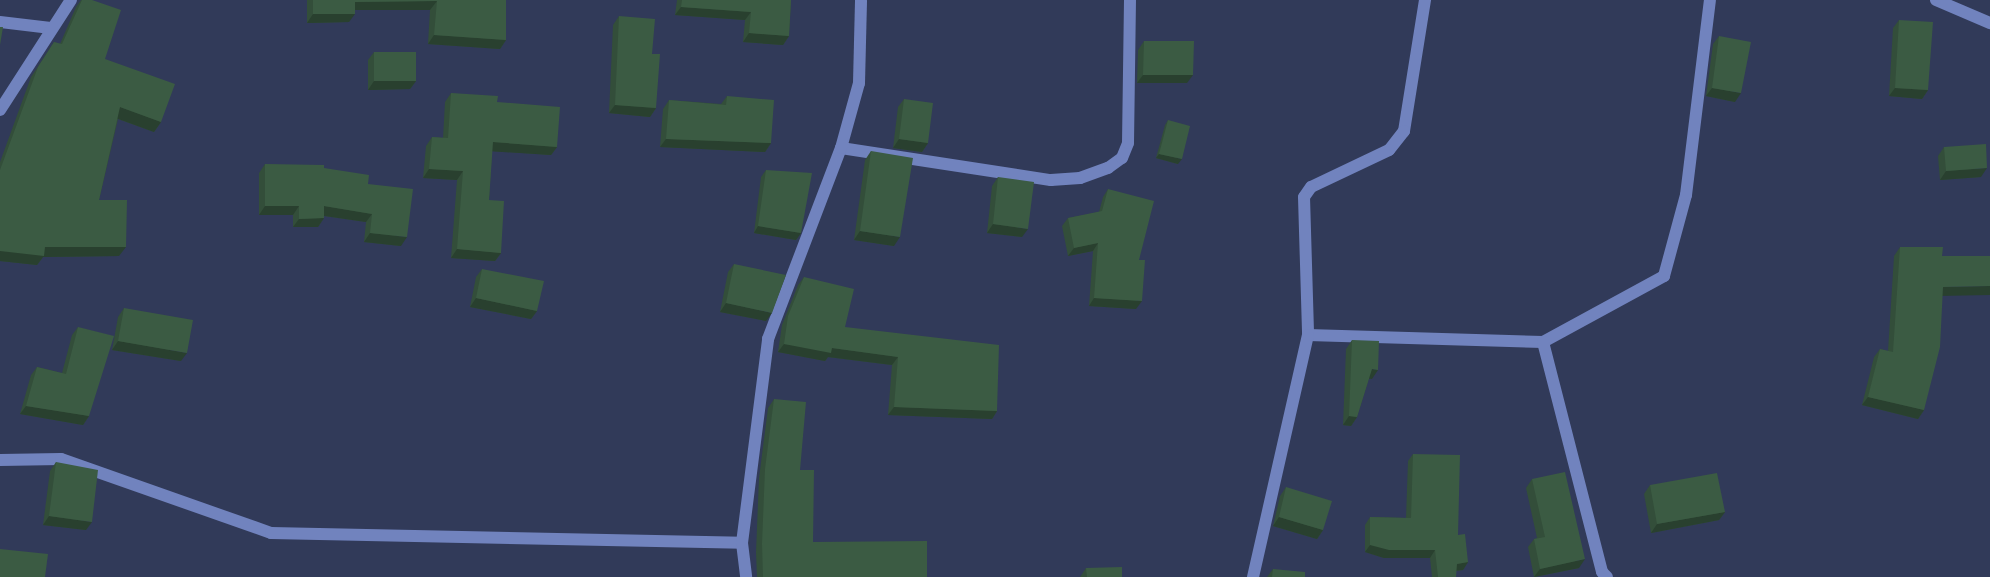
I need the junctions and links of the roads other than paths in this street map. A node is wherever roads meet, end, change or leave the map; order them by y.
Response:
1 (71, 0) edge
2 (861, 0) edge
3 (1130, 0) edge
4 (1425, 0) edge
5 (1710, 0) edge
6 (1936, 0) edge
7 (0, 22) edge
8 (1990, 23) edge
9 (51, 28) junction
10 (0, 110) edge
11 (841, 148) junction
12 (1308, 335) junction
13 (1543, 342) junction
14 (0, 460) edge
15 (742, 543) junction
16 (746, 577) edge
17 (1254, 577) edge
18 (1607, 577) edge

1 - 9 street
2 - 11 street
3 - 11 street
4 - 12 street
5 - 13 street
6 - 8 street
7 - 9 street
9 - 10 street
11 - 15 street
12 - 13 street
12 - 17 street
13 - 18 street
14 - 15 street
15 - 16 street

